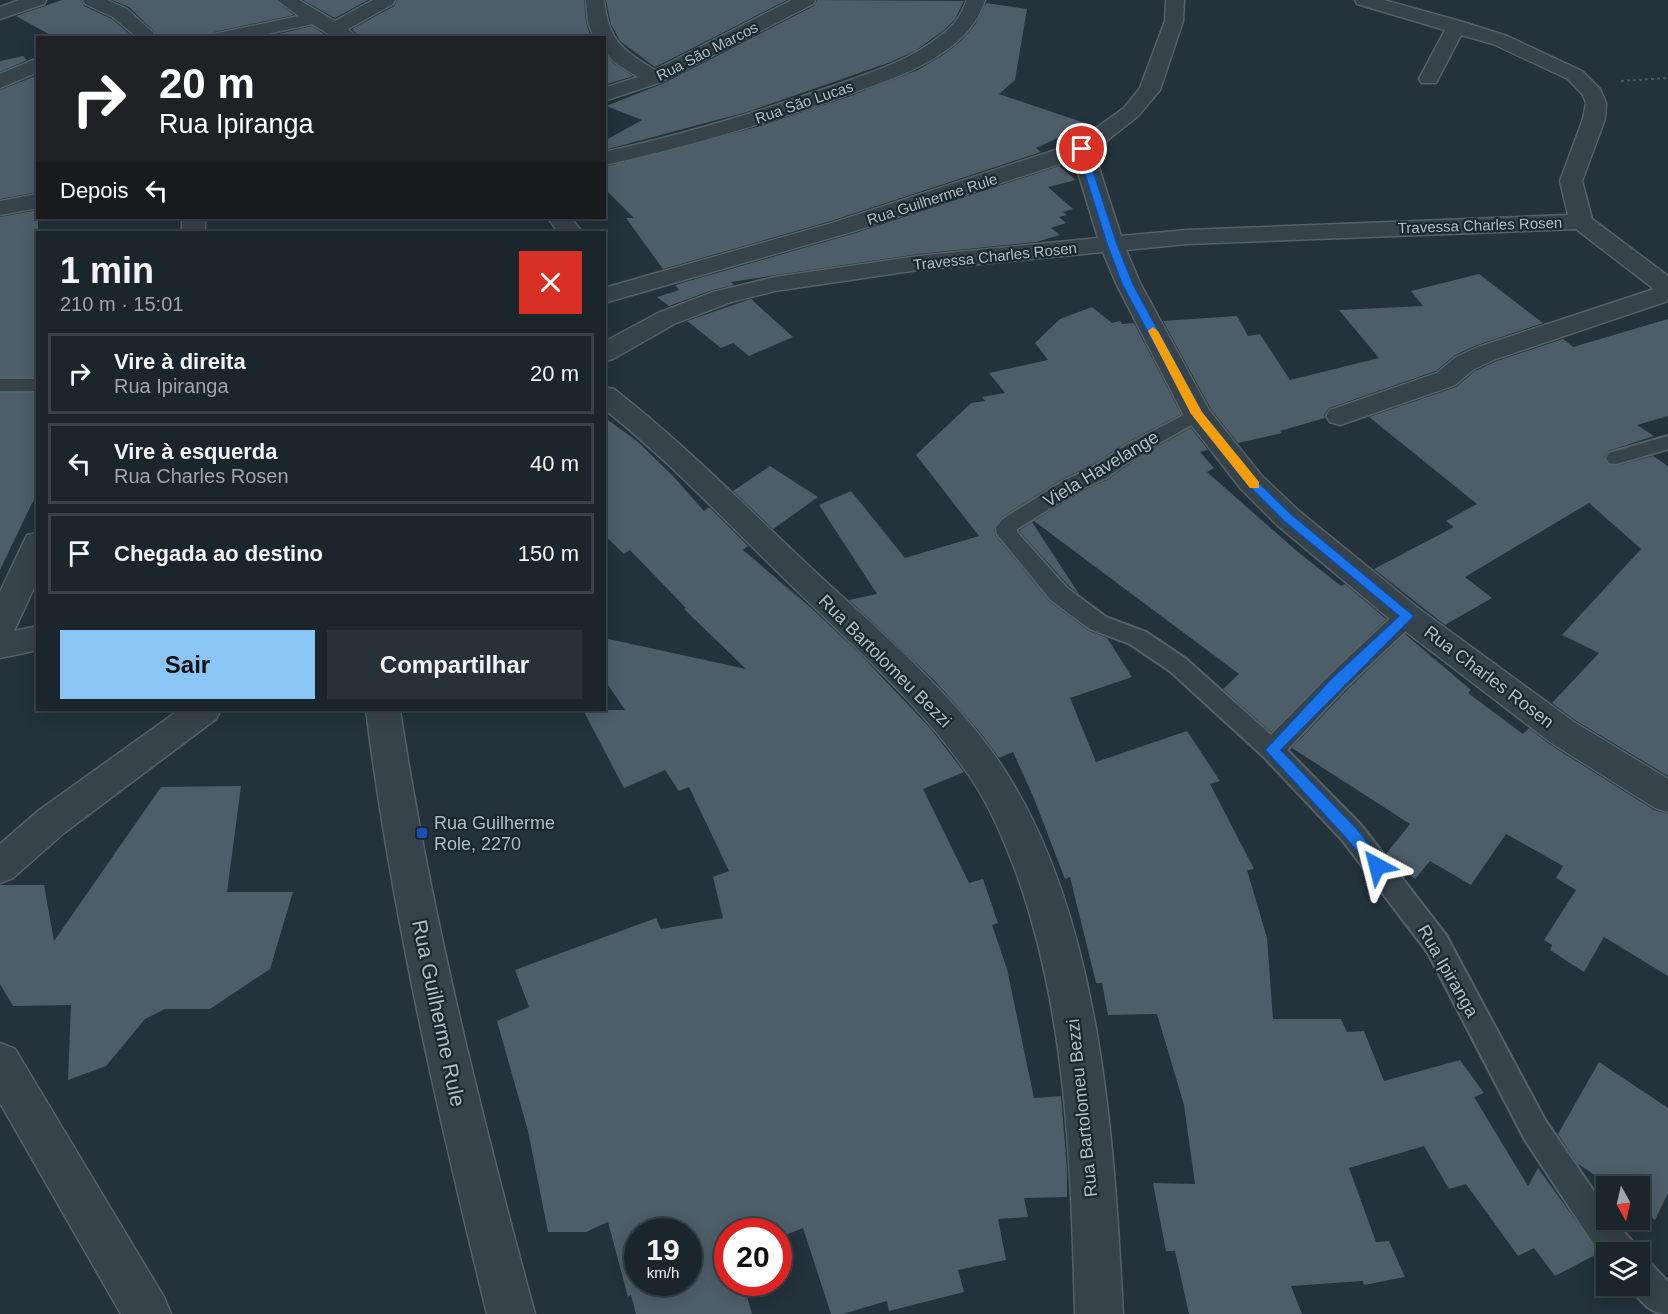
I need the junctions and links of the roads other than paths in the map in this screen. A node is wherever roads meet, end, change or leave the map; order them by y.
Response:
1 (37, 0) edge
2 (92, 0) edge
3 (286, 0) edge
4 (386, 0) edge
5 (595, 0) edge
6 (806, 0) edge
7 (976, 0) edge
8 (1175, 0) edge
9 (1364, 0) edge
10 (0, 13) edge
11 (314, 18) junction
12 (1456, 26) junction
13 (342, 33) edge
14 (148, 36) edge
15 (230, 36) edge
16 (603, 36) edge
17 (606, 40) edge
18 (36, 65) edge
19 (654, 78) junction
20 (1429, 79) dead end
21 (0, 82) edge
22 (606, 94) edge
23 (1082, 149) junction
24 (606, 159) edge
25 (36, 201) edge
26 (0, 208) edge
27 (1581, 222) junction
28 (1112, 244) junction
29 (1668, 288) edge
30 (607, 290) edge
31 (1668, 293) edge
32 (606, 352) edge
33 (0, 385) edge
34 (36, 386) edge
35 (606, 397) edge
36 (1197, 414) junction
37 (1340, 416) dead end
38 (1668, 442) edge
39 (1616, 458) dead end
40 (36, 547) edge
41 (1407, 616) junction
42 (0, 627) edge
43 (36, 638) edge
44 (0, 646) edge
45 (1206, 692) joint
46 (203, 711) edge
47 (383, 711) edge
48 (1272, 750) junction
49 (1668, 797) edge
50 (0, 867) edge
51 (0, 1063) edge
52 (1613, 1242) edge
53 (1650, 1288) edge
54 (1668, 1303) edge
55 (147, 1314) edge
56 (511, 1314) edge
57 (1099, 1314) edge

1 - 10 street
2 - 14 street
3 - 11 street
4 - 13 street
5 - 16 street
6 - 19 street, Rua São Marcos
7 - 24 street, Rua São Lucas
8 - 23 street, Rua Guilherme Rule
9 - 12 street
11 - 13 street
11 - 15 street
12 - 20 street
12 - 27 street
17 - 19 street
18 - 21 street
19 - 22 street, Rua São Marcos
23 - 28 street, Rua Charles Rosen
23 - 30 street, Rua Guilherme Rule
25 - 26 street
27 - 28 street, Travessa Charles Rosen
27 - 29 street
28 - 32 street, Travessa Charles Rosen
28 - 36 street, Rua Charles Rosen
31 - 37 street
33 - 34 lane
35 - 57 street, Rua Bartolomeu Bezzi
36 - 41 street, Rua Charles Rosen
36 - 45 lane, Viela Havelange
38 - 39 lane
40 - 42 street
41 - 48 lane
41 - 49 street, Rua Charles Rosen
43 - 44 street
45 - 48 lane, Rua Ipiranga
46 - 50 street
47 - 56 street, Rua Guilherme Rule
48 - 52 lane, Rua Ipiranga
51 - 55 street
53 - 54 lane

